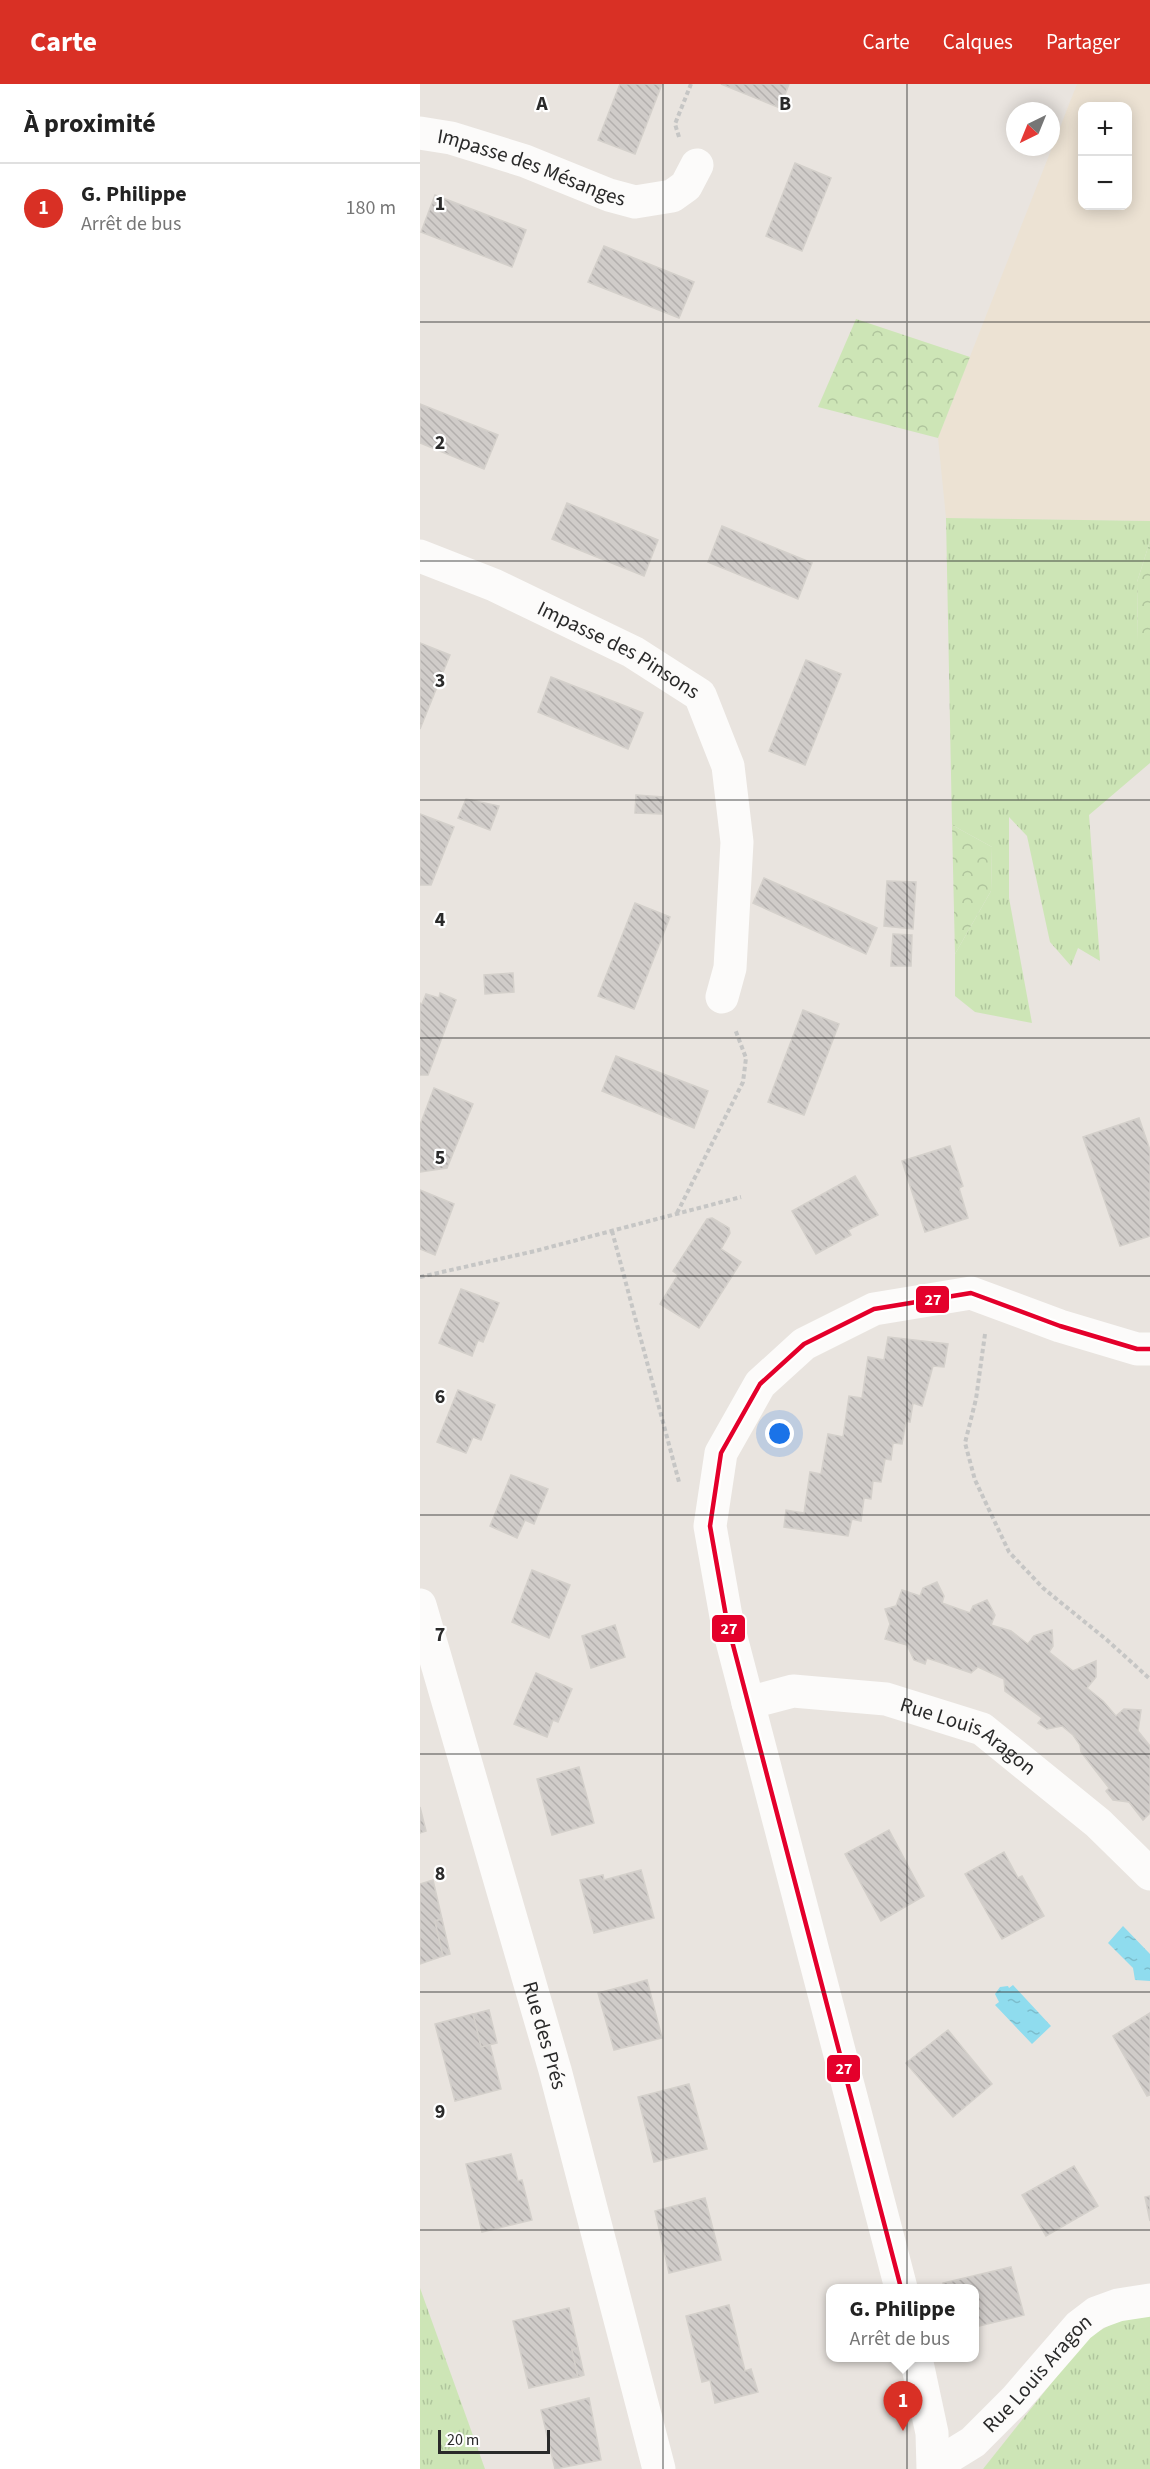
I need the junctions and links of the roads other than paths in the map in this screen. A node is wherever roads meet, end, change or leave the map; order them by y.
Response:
1 (420, 133) edge
2 (697, 165) road end
3 (420, 556) edge
4 (723, 997) road end
5 (1150, 1349) edge
6 (420, 1605) edge
7 (748, 1703) junction
8 (1150, 1874) edge
9 (900, 2284) edge
10 (1150, 2300) edge
11 (917, 2362) edge
12 (933, 2467) edge
13 (659, 2469) edge

1 - 2 street, Impasse des Mésanges
3 - 4 street, Impasse des Pinsons
5 - 7 street
6 - 13 street, Rue des Prés
7 - 8 street, Rue Louis Aragon
7 - 9 street
10 - 12 street, Rue Louis Aragon
11 - 12 street

